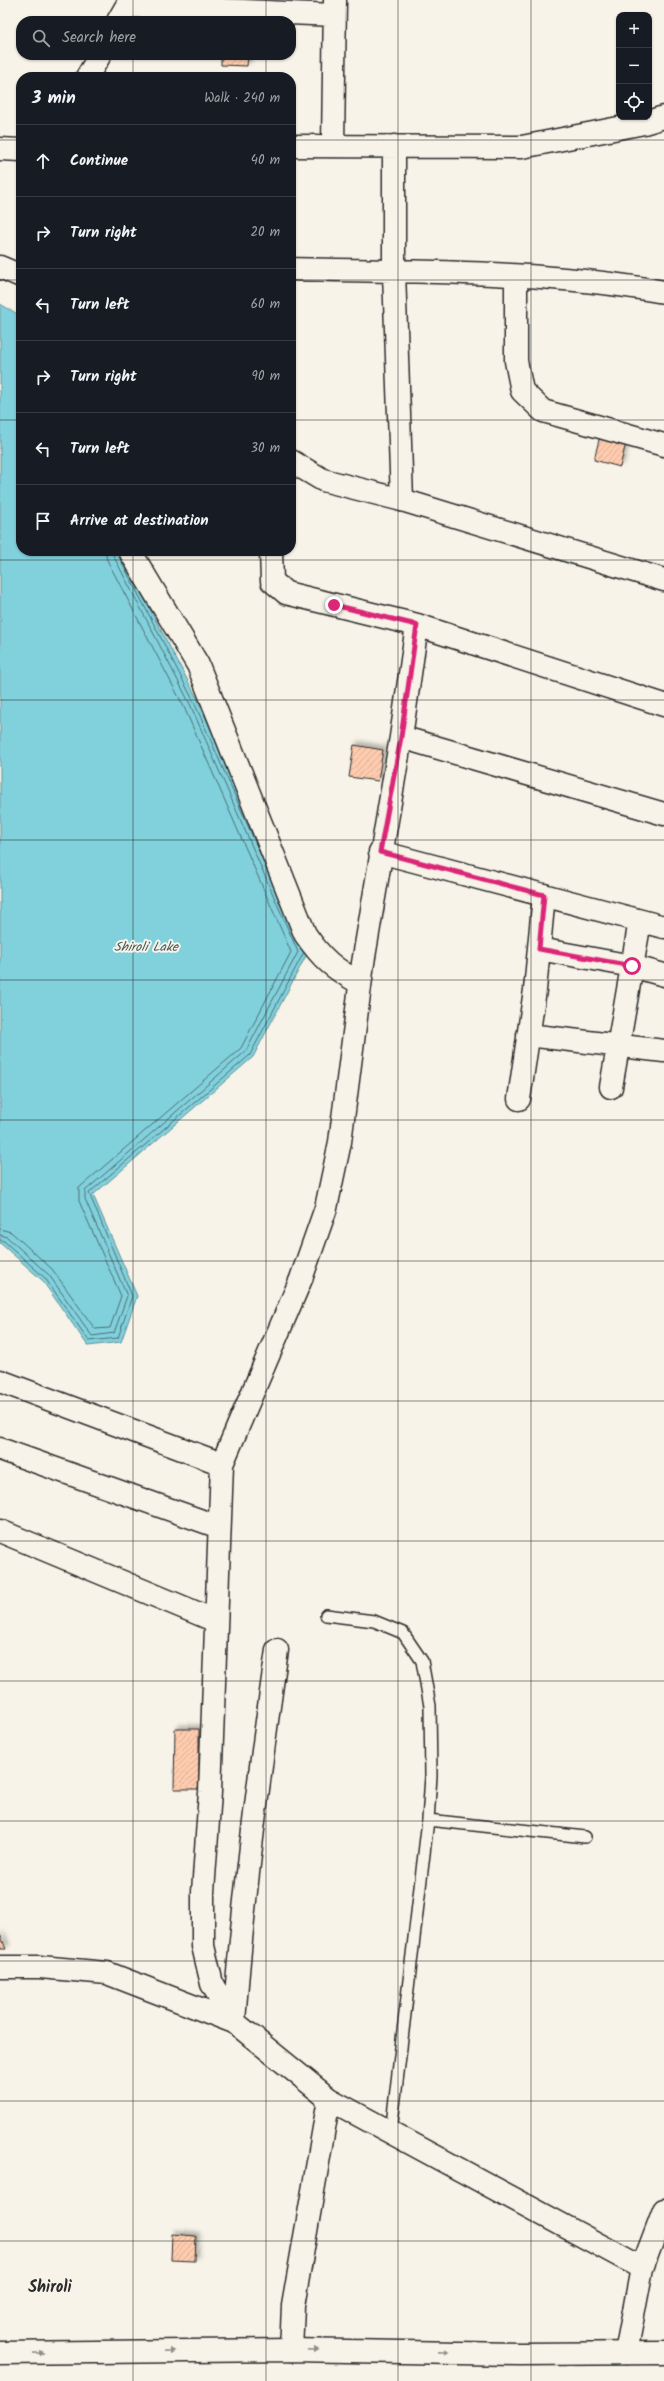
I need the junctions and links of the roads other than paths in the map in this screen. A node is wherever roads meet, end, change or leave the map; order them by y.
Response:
1 (335, 7) edge
2 (125, 9) edge
3 (97, 60) edge
4 (90, 72) edge
5 (664, 117) edge
6 (333, 145) junction
7 (296, 146) edge
8 (394, 146) junction
9 (0, 149) edge
10 (16, 150) edge
11 (0, 267) edge
12 (296, 269) edge
13 (394, 272) junction
14 (16, 274) edge
15 (516, 276) junction
16 (664, 292) edge
17 (664, 445) edge
18 (296, 464) edge
19 (402, 500) junction
20 (133, 556) edge
21 (271, 556) edge
22 (664, 580) edge
23 (417, 625) junction
24 (664, 705) edge
25 (401, 737) junction
26 (664, 814) edge
27 (380, 852) junction
28 (544, 895) junction
29 (640, 921) junction
30 (664, 927) edge
31 (539, 949) junction
32 (632, 966) junction
33 (664, 975) edge
34 (360, 982) junction
35 (528, 1035) junction
36 (619, 1046) junction
37 (664, 1051) edge
38 (611, 1087) dead end
39 (520, 1099) dead end
40 (0, 1381) edge
41 (0, 1449) edge
42 (222, 1464) junction
43 (219, 1527) junction
44 (0, 1531) edge
45 (326, 1615) dead end
46 (216, 1621) junction
47 (277, 1650) dead end
48 (428, 1820) junction
49 (585, 1837) dead end
50 (0, 1967) edge
51 (234, 2022) junction
52 (329, 2099) junction
53 (391, 2132) junction
54 (664, 2210) edge
55 (642, 2268) junction
56 (291, 2350) junction
57 (0, 2353) edge
58 (626, 2353) junction
59 (664, 2353) edge

1 - 2 main road
1 - 6 main road
3 - 4 main road
5 - 8 main road
6 - 7 main road
6 - 8 main road
8 - 13 main road
9 - 10 main road
11 - 14 main road
12 - 13 main road
13 - 15 main road
13 - 19 main road
15 - 16 main road
15 - 17 main road
18 - 19 main road
19 - 22 main road
20 - 34 main road
21 - 23 main road
23 - 24 main road
23 - 25 main road
25 - 26 main road
25 - 27 main road
27 - 28 main road
27 - 34 main road
28 - 29 main road
28 - 31 main road
29 - 30 main road
29 - 32 main road
31 - 32 main road
31 - 35 main road
32 - 33 main road
32 - 36 main road
34 - 42 main road
35 - 36 main road
35 - 39 main road
36 - 37 main road
36 - 38 main road
40 - 42 main road
41 - 43 main road
42 - 43 main road
43 - 46 main road
44 - 46 main road
45 - 48 lane
46 - 51 main road
47 - 51 main road
48 - 49 lane
48 - 53 lane
50 - 51 main road
51 - 52 main road
52 - 53 main road
52 - 56 main road
53 - 55 main road
54 - 55 main road
55 - 58 main road
57 -> 56 main road
56 -> 58 main road
58 - 59 main road

